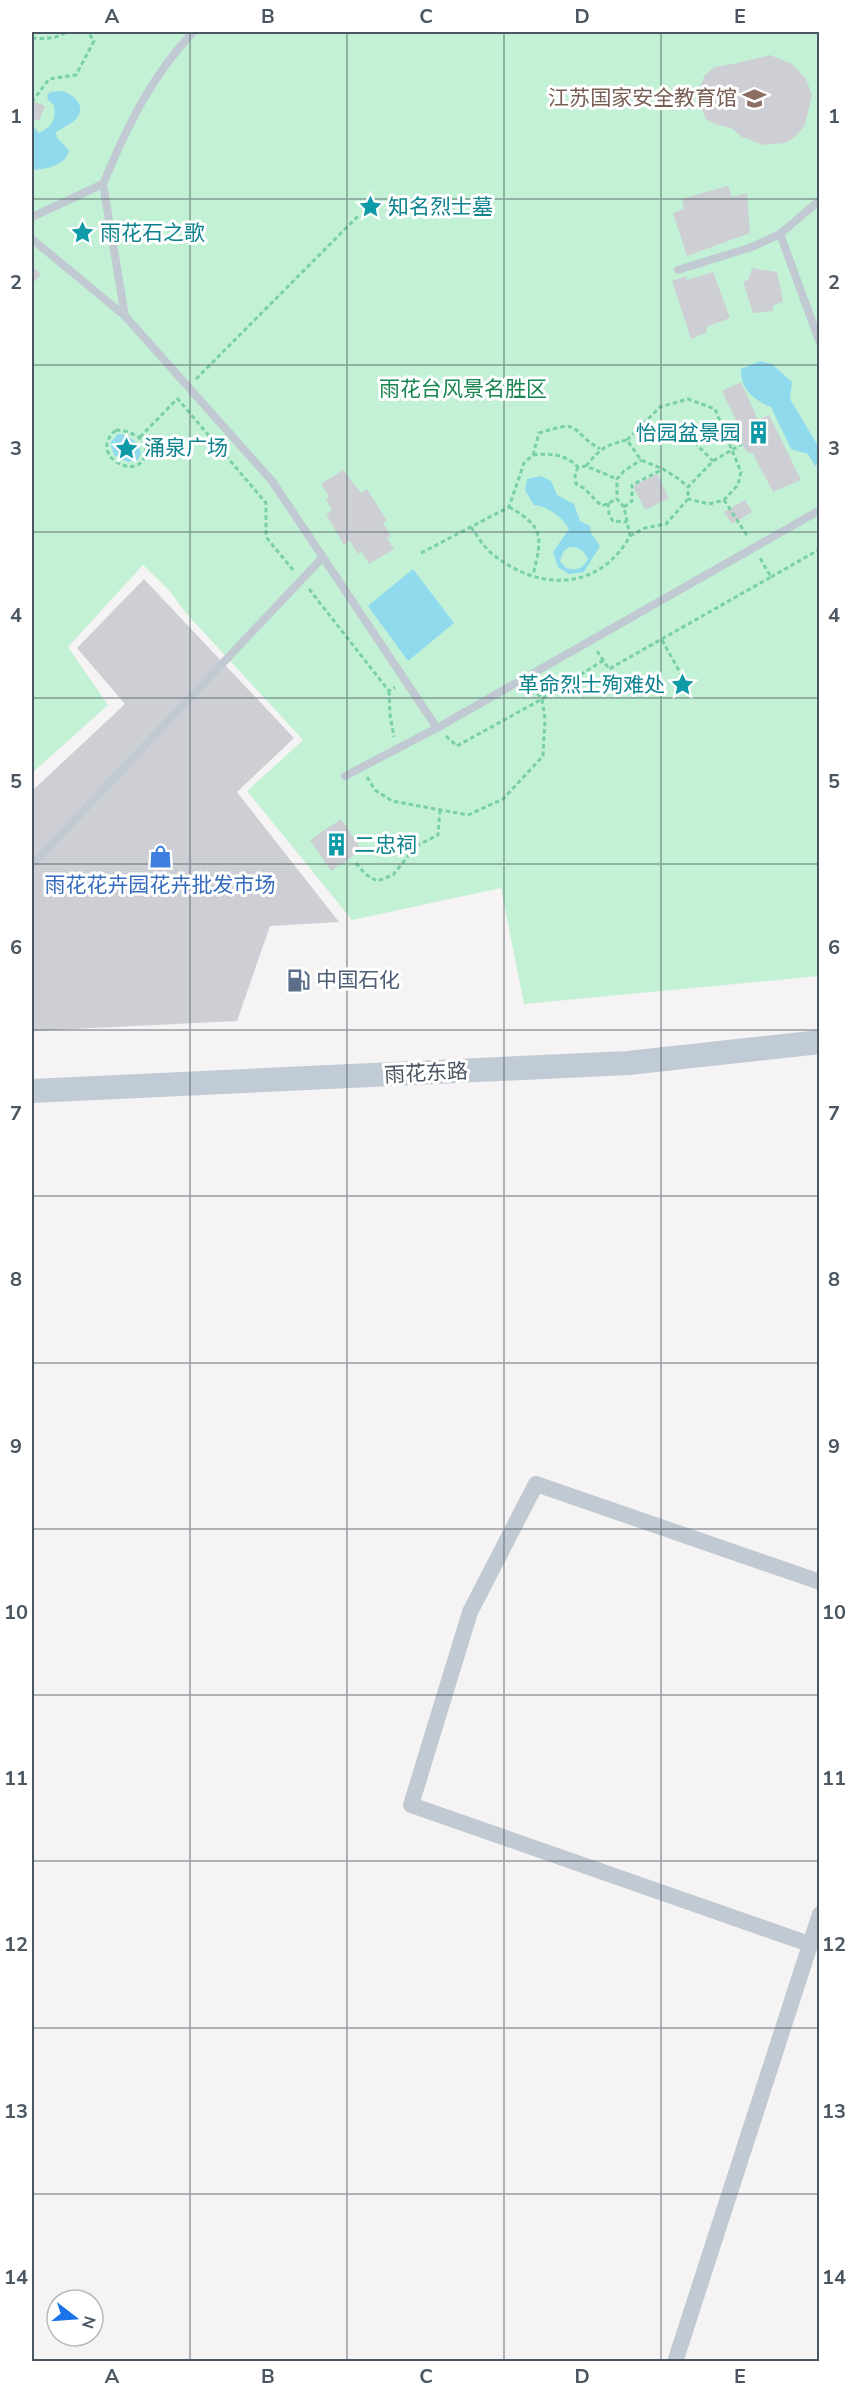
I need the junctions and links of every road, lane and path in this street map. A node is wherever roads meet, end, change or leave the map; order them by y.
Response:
1 (66, 32) edge
2 (88, 32) edge
3 (192, 32) edge
4 (32, 38) edge
5 (32, 102) edge
6 (103, 184) junction
7 (819, 200) edge
8 (358, 216) dead end
9 (32, 217) edge
10 (780, 234) junction
11 (32, 239) edge
12 (678, 270) dead end
13 (125, 316) junction
14 (819, 343) edge
15 (188, 387) junction
16 (177, 398) junction
17 (140, 437) junction
18 (688, 437) dead end
19 (627, 440) junction
20 (742, 444) dead end
21 (600, 449) junction
22 (732, 450) junction
23 (533, 455) junction
24 (641, 460) junction
25 (713, 460) junction
26 (586, 466) junction
27 (578, 468) junction
28 (663, 469) junction
29 (617, 479) junction
30 (688, 487) junction
31 (617, 499) junction
32 (688, 499) junction
33 (724, 500) junction
34 (608, 503) junction
35 (509, 507) junction
36 (624, 507) junction
37 (819, 510) edge
38 (627, 522) junction
39 (471, 527) junction
40 (630, 536) junction
41 (754, 547) junction
42 (819, 549) edge
43 (421, 553) dead end
44 (323, 557) junction
45 (533, 575) junction
46 (771, 577) junction
47 (302, 580) junction
48 (591, 640) junction
49 (662, 640) junction
50 (603, 660) junction
51 (682, 676) dead end
52 (525, 677) junction
53 (405, 680) junction
54 (389, 691) junction
55 (542, 699) junction
56 (436, 728) junction
57 (401, 747) junction
58 (361, 768) junction
59 (345, 776) dead end
60 (440, 810) junction
61 (356, 863) dead end
62 (32, 865) edge
63 (819, 1042) edge
64 (32, 1091) edge
65 (819, 1582) edge
66 (819, 1914) edge
67 (809, 1944) junction
68 (675, 2361) edge

1 - 4 path
2 - 5 path
3 - 6 lane
6 - 9 lane
6 - 13 lane
7 - 10 lane
8 - 15 path
10 - 12 lane
10 - 14 lane
11 - 13 lane
13 - 15 lane
15 - 16 path
15 - 44 lane
16 - 17 path
16 - 47 path
17 - 17 path
18 - 25 path
19 - 21 path
19 - 22 path
19 - 24 path
20 - 22 path
21 - 23 path
21 - 26 path
22 - 25 path
22 - 33 path
23 - 27 path
23 - 35 path
24 - 28 path
24 - 29 path
25 - 30 path
26 - 27 path
26 - 29 path
27 - 34 path
28 - 30 path
28 - 36 path
29 - 31 path
30 - 32 path
31 - 34 path
31 - 36 path
32 - 33 path
32 - 40 path
33 - 41 path
34 - 38 path
35 - 39 path
35 - 45 path
36 - 38 path
37 - 41 lane
38 - 40 path
39 - 43 path
39 - 45 path
40 - 45 path
41 - 46 path
41 - 48 lane
42 - 46 path
44 - 47 lane
44 - 53 lane
46 - 49 path
47 - 54 path
47 - 62 lane
48 - 50 path
48 - 52 lane
49 - 50 path
49 - 51 path
50 - 55 path
52 - 55 path
52 - 56 lane
53 - 54 path
53 - 56 lane
54 - 57 path
55 - 56 path
55 - 60 path
56 - 57 lane
57 - 58 lane
58 - 59 lane
58 - 60 path
60 - 61 path
63 - 64 main road, 雨花东路
65 - 67 street
66 - 67 street
67 - 68 street

